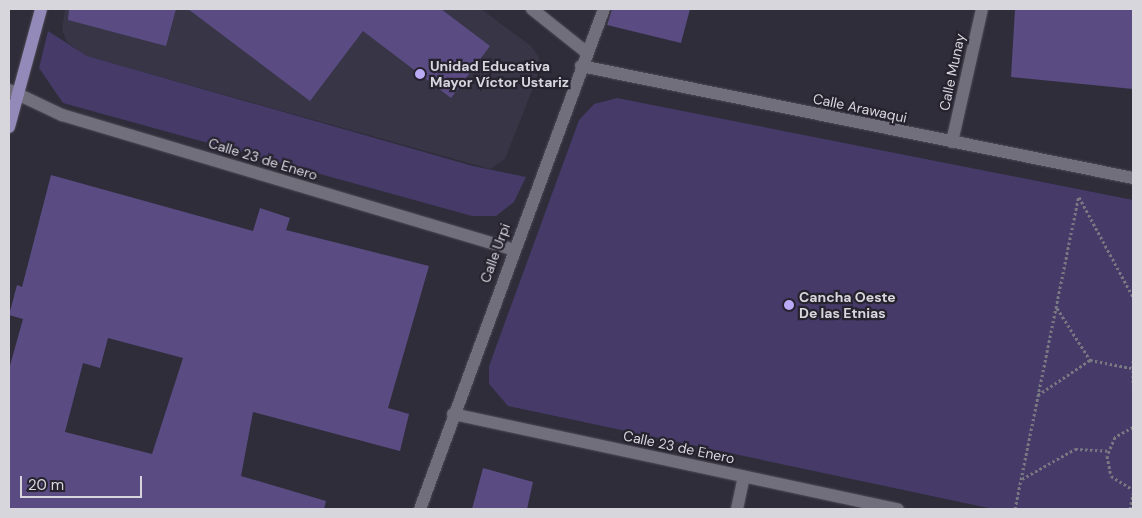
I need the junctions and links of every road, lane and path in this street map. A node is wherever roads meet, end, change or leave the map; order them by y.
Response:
1 (41, 9) edge
2 (532, 9) edge
3 (604, 9) edge
4 (982, 9) edge
5 (586, 52) junction
6 (581, 66) junction
7 (13, 93) edge
8 (9, 127) edge
9 (952, 142) junction
10 (1133, 178) edge
11 (1081, 189) dead end
12 (1079, 197) junction
13 (512, 249) junction
14 (1133, 296) edge
15 (1057, 308) junction
16 (1090, 360) junction
17 (1133, 360) edge
18 (1131, 368) junction
19 (1133, 386) edge
20 (1038, 395) junction
21 (453, 414) junction
22 (1133, 427) edge
23 (1108, 451) junction
24 (744, 477) junction
25 (1021, 480) junction
26 (1133, 492) edge
27 (420, 509) edge
28 (737, 509) edge
29 (898, 509) edge
30 (1015, 509) edge
31 (1130, 509) edge

1 - 7 main road
2 - 5 street
3 - 5 street, Calle Urpi
4 - 9 street, Calle Munay
5 - 6 street, Calle Urpi
6 - 9 street, Calle Arawaqui
6 - 13 street, Calle Urpi
7 - 8 main road
7 - 13 street, Calle 23 de Enero
9 - 10 street, Calle Arawaqui
11 - 12 path
12 - 14 path
12 - 15 path
13 - 21 street, Calle Urpi
15 - 16 path
15 - 20 path
16 - 18 path
16 - 20 path
17 - 18 path
18 - 19 path
20 - 25 path
21 - 24 street, Calle 23 de Enero
21 - 27 street, Calle Urpi
22 - 23 path
23 - 25 path
23 - 26 path
24 - 28 street
24 - 29 street, Calle 23 de Enero
25 - 30 path
26 - 31 path

